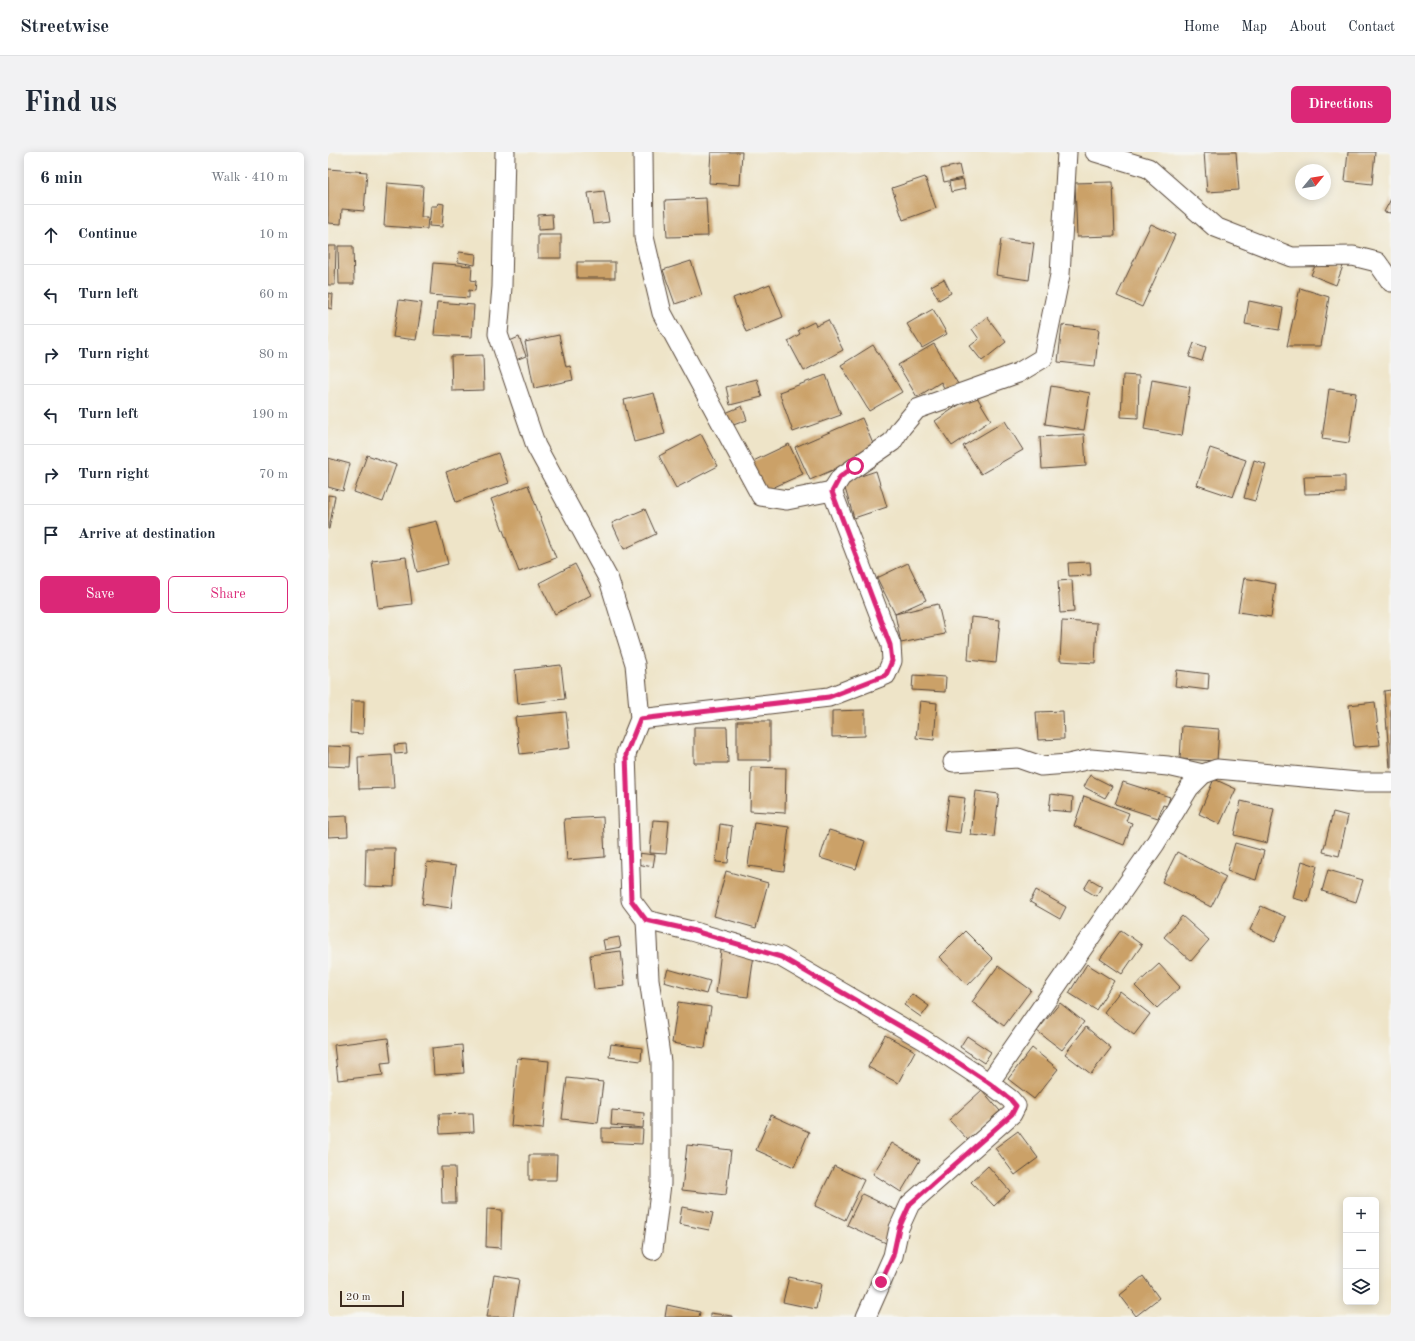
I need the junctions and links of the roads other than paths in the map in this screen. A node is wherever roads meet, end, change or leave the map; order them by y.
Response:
1 (505, 152) edge
2 (643, 152) edge
3 (1067, 152) edge
4 (1095, 152) edge
5 (1391, 282) edge
6 (832, 492) junction
7 (640, 719) junction
8 (953, 762) dead end
9 (1203, 774) junction
10 (1391, 782) edge
11 (646, 920) junction
12 (989, 1083) junction
13 (653, 1250) dead end
14 (866, 1317) edge

1 - 7 street
2 - 6 street
3 - 6 street
4 - 5 street
6 - 7 street
7 - 11 street
8 - 9 street
9 - 10 street
9 - 12 street
11 - 12 street
11 - 13 street
12 - 14 street

